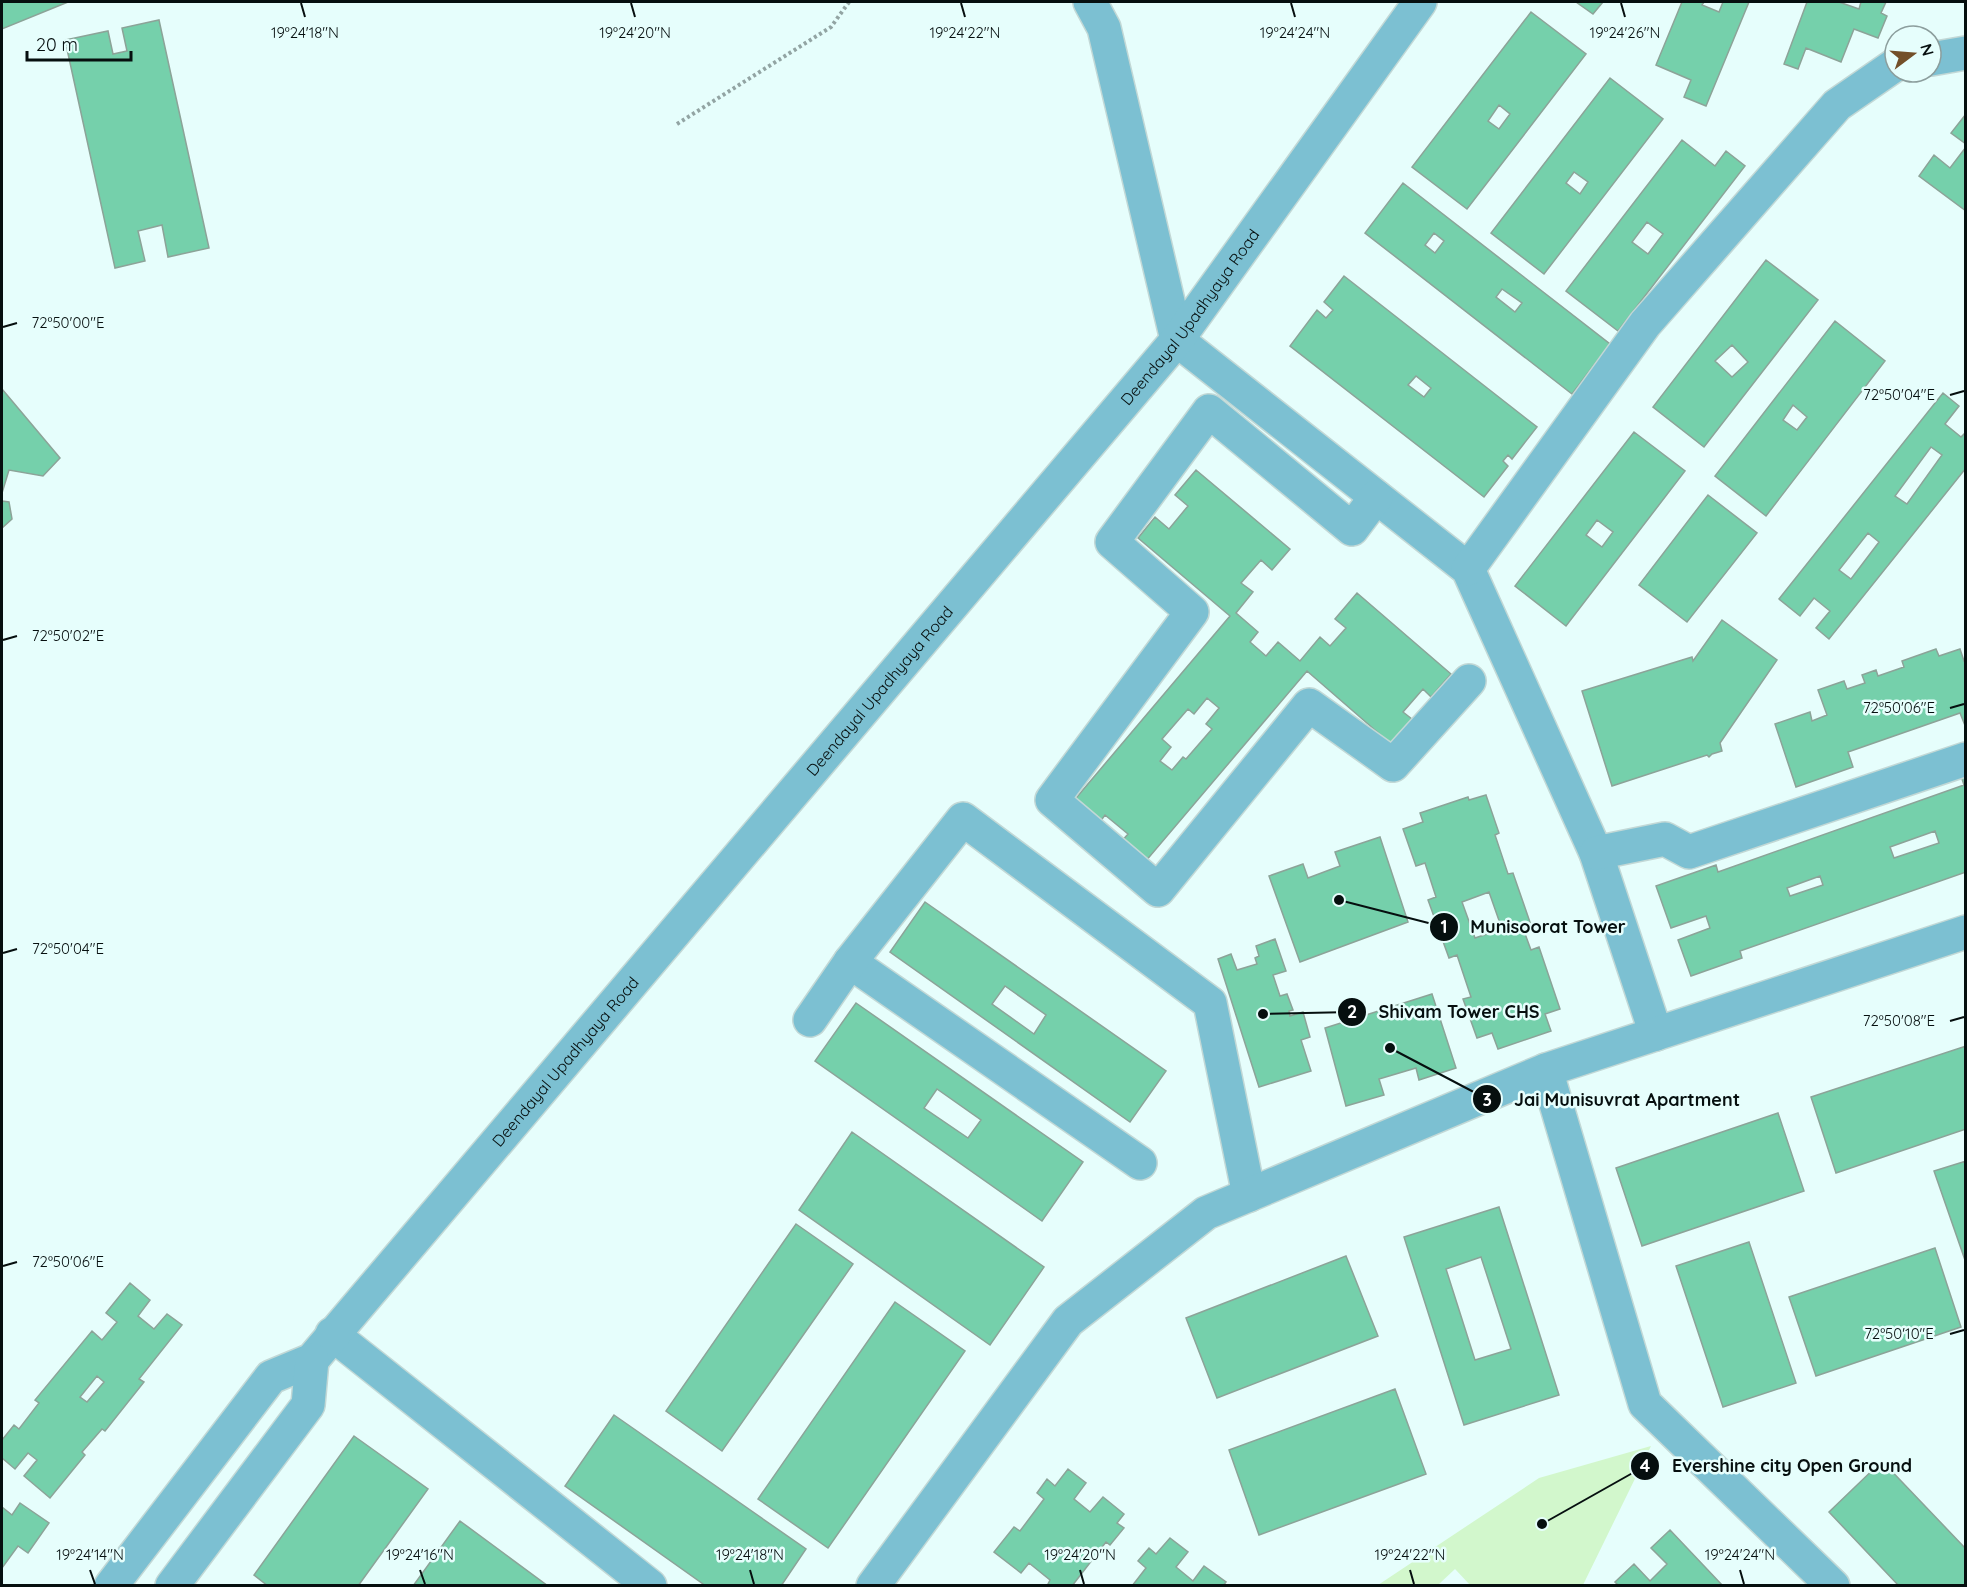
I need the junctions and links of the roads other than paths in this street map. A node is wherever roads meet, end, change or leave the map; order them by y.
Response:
1 (1090, 2) edge
2 (1420, 2) edge
3 (1965, 53) edge
4 (1943, 57) edge
5 (1883, 73) edge
6 (1177, 340) junction
7 (1376, 497) junction
8 (1468, 568) junction
9 (1468, 681) dead end
10 (1965, 759) edge
11 (1596, 853) junction
12 (1965, 932) edge
13 (850, 962) junction
14 (810, 1020) dead end
15 (1656, 1034) junction
16 (1546, 1070) junction
17 (1140, 1163) dead end
18 (1249, 1195) junction
19 (332, 1334) junction
20 (312, 1360) junction
21 (271, 1377) junction
22 (308, 1405) junction
23 (111, 1586) edge
24 (172, 1586) edge
25 (650, 1586) edge
26 (873, 1586) edge
27 (1833, 1586) edge

1 - 6 street
2 - 6 street, Deendayal Upadhyaya Road
3 - 4 street
5 - 8 street
6 - 7 street
6 - 19 street, Deendayal Upadhyaya Road
7 - 8 street
7 - 9 street
8 - 11 street
10 - 11 street
11 - 15 street
12 - 15 street
13 - 14 street
13 - 17 street
13 - 18 street
15 - 16 street
16 - 18 street
16 - 27 street
18 - 26 street
19 - 20 street, Deendayal Upadhyaya Road
19 - 25 street
20 - 21 street, Deendayal Upadhyaya Road
20 - 22 street
21 - 22 street
21 - 23 street
22 - 24 street

